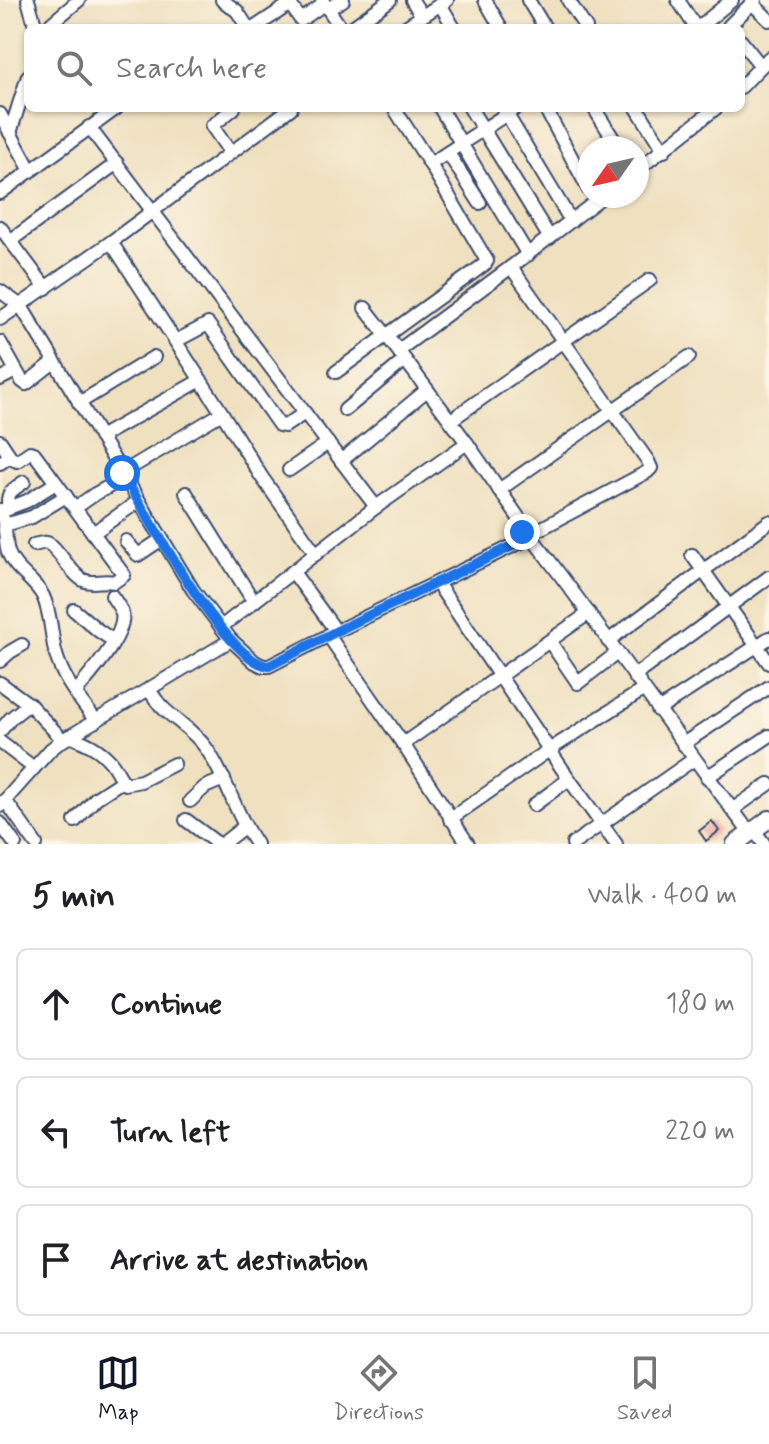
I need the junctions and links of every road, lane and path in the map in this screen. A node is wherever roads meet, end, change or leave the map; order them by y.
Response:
1 (28, 0) edge
2 (79, 0) edge
3 (222, 0) edge
4 (343, 0) edge
5 (390, 0) edge
6 (412, 0) edge
7 (485, 0) edge
8 (528, 0) edge
9 (568, 0) edge
10 (678, 0) edge
11 (732, 0) edge
12 (754, 1) edge
13 (288, 2) edge
14 (443, 2) edge
15 (325, 4) edge
16 (718, 13) junction
17 (769, 20) edge
18 (415, 23) edge
19 (35, 24) edge
20 (51, 24) edge
21 (246, 24) edge
22 (259, 24) edge
23 (338, 24) edge
24 (357, 24) edge
25 (452, 24) edge
26 (499, 24) edge
27 (543, 24) edge
28 (583, 24) edge
29 (694, 24) edge
30 (703, 24) edge
31 (727, 24) edge
32 (733, 24) edge
33 (745, 44) edge
34 (765, 62) edge
35 (745, 83) edge
36 (24, 89) edge
37 (111, 112) edge
38 (229, 112) edge
39 (285, 112) edge
40 (397, 112) edge
41 (443, 112) edge
42 (473, 112) edge
43 (506, 112) edge
44 (510, 112) edge
45 (547, 112) edge
46 (596, 112) edge
47 (640, 112) edge
48 (711, 112) edge
49 (0, 114) edge
50 (89, 127) junction
51 (484, 130) junction
52 (10, 133) junction
53 (612, 136) edge
54 (463, 144) junction
55 (664, 151) junction
56 (230, 152) junction
57 (448, 153) junction
58 (649, 162) edge
59 (117, 163) junction
60 (430, 164) junction
61 (577, 164) edge
62 (31, 171) junction
63 (0, 193) edge
64 (480, 203) dead end
65 (583, 208) edge
66 (152, 210) junction
67 (571, 221) junction
68 (0, 227) edge
69 (550, 238) junction
70 (10, 241) junction
71 (111, 242) junction
72 (528, 255) junction
73 (511, 267) junction
74 (650, 280) dead end
75 (46, 288) junction
76 (0, 291) edge
77 (21, 306) junction
78 (365, 308) dead end
79 (0, 319) edge
80 (385, 335) junction
81 (563, 340) junction
82 (176, 341) junction
83 (0, 342) edge
84 (154, 357) dead end
85 (402, 357) junction
86 (689, 357) dead end
87 (54, 362) junction
88 (16, 371) junction
89 (336, 372) dead end
90 (0, 379) edge
91 (201, 380) junction
92 (427, 390) junction
93 (79, 403) junction
94 (345, 410) dead end
95 (613, 410) junction
96 (222, 413) junction
97 (305, 413) junction
98 (451, 420) junction
99 (100, 437) junction
100 (0, 441) edge
101 (328, 443) junction
102 (467, 443) junction
103 (5, 460) edge
104 (341, 461) junction
105 (289, 470) dead end
106 (124, 476) junction
107 (24, 482) dead end
108 (56, 483) junction
109 (499, 490) junction
110 (186, 493) dead end
111 (66, 496) junction
112 (139, 501) junction
113 (376, 507) junction
114 (75, 508) junction
115 (3, 510) edge
116 (769, 522) edge
117 (5, 525) junction
118 (93, 533) junction
119 (529, 537) junction
120 (162, 539) junction
121 (126, 541) dead end
122 (34, 545) dead end
123 (8, 551) junction
124 (316, 554) junction
125 (692, 555) dead end
126 (0, 564) edge
127 (703, 571) junction
128 (293, 572) junction
129 (769, 577) edge
130 (437, 583) junction
131 (112, 596) dead end
132 (254, 602) junction
133 (729, 607) junction
134 (74, 610) dead end
135 (589, 613) junction
136 (221, 627) junction
137 (332, 633) junction
138 (769, 638) edge
139 (231, 640) junction
140 (114, 641) junction
141 (608, 641) junction
142 (550, 642) junction
143 (22, 645) dead end
144 (756, 646) junction
145 (617, 653) junction
146 (0, 661) edge
147 (769, 663) edge
148 (501, 676) junction
149 (634, 676) junction
150 (0, 683) edge
151 (769, 687) edge
152 (149, 689) junction
153 (643, 690) junction
154 (75, 693) junction
155 (29, 704) junction
156 (658, 710) junction
157 (96, 721) junction
158 (0, 731) edge
159 (769, 736) edge
160 (66, 738) junction
161 (0, 742) edge
162 (403, 744) junction
163 (683, 744) junction
164 (549, 750) junction
165 (694, 759) junction
166 (174, 764) dead end
167 (34, 768) junction
168 (707, 777) junction
169 (224, 779) junction
170 (569, 779) junction
171 (122, 781) junction
172 (769, 784) edge
173 (190, 801) dead end
174 (2, 802) edge
175 (534, 805) dead end
176 (732, 810) junction
177 (450, 819) junction
178 (769, 819) edge
179 (186, 820) dead end
180 (75, 821) dead end
181 (0, 823) edge
182 (601, 824) junction
183 (245, 826) junction
184 (759, 839) edge
185 (32, 843) edge
186 (15, 844) edge
187 (220, 844) edge
188 (256, 844) edge
189 (468, 844) edge
190 (573, 844) edge
191 (616, 844) edge
192 (735, 844) edge

1 - 19 street
2 - 20 street
3 - 21 street
4 - 15 street
5 - 24 street
6 - 18 street
7 - 26 street
8 - 27 street
9 - 28 street
10 - 29 street
11 - 16 street
12 - 17 street
12 - 32 street
13 - 15 street
13 - 22 street
14 - 18 street
14 - 25 street
15 - 23 street
16 - 30 street
16 - 31 street
33 - 34 street
34 - 35 street
36 - 52 street
37 - 50 street
38 - 56 street
39 - 56 street
40 - 60 street
41 - 54 street
42 - 51 street
43 - 51 street
44 - 67 street
45 - 61 street
46 - 53 street
47 - 55 street
48 - 55 street
49 - 52 street
50 - 59 street
50 - 62 street
51 - 54 street
51 - 69 street
52 - 62 street
54 - 57 street
54 - 72 street
55 - 58 street
56 - 66 street
57 - 60 street
57 - 64 street
59 - 66 street
59 - 70 street
60 - 80 street
62 - 63 street
65 - 67 street
66 - 71 street
66 - 97 street
67 - 69 street
68 - 70 street
69 - 72 street
70 - 75 street
71 - 75 street
71 - 82 street
72 - 73 street
73 - 81 street
73 - 85 street
74 - 81 street
75 - 77 street
76 - 77 street
77 - 79 street
77 - 87 street
78 - 80 street
80 - 85 street
80 - 89 street
81 - 95 street
81 - 98 street
82 - 91 street
82 - 97 street
83 - 88 street
84 - 93 street
85 - 92 street
85 - 94 street
86 - 95 street
87 - 88 street
87 - 93 street
88 - 90 street
91 - 96 street
91 - 99 street
92 - 98 street
92 - 104 street
93 - 99 street
95 - 109 street
95 - 119 street
96 - 106 street
96 - 124 street
97 - 101 street
98 - 102 street
99 - 106 street
100 - 103 street
101 - 104 street
101 - 105 street
102 - 109 street
102 - 113 street
103 - 108 street
104 - 113 street
106 - 112 street
106 - 114 street
107 - 115 street
108 - 111 street
108 - 115 street
109 - 119 street
110 - 132 street
111 - 114 street
111 - 117 street
112 - 118 street
112 - 120 street
113 - 124 street
114 - 118 street
115 - 117 street
116 - 127 street
117 - 123 street
118 - 122 street
119 - 130 street
119 - 135 street
120 - 121 street
120 - 136 street
123 - 126 street
123 - 154 street
124 - 128 street
125 - 127 street
127 - 133 street
127 - 141 street
128 - 132 street
128 - 137 street
129 - 133 street
130 - 137 street
130 - 148 street
131 - 140 street
132 - 136 street
133 - 144 street
133 - 149 street
134 - 140 street
135 - 141 street
135 - 142 street
136 - 139 street
137 - 139 street
137 - 162 street
138 - 144 street
139 - 152 street
140 - 154 street
141 - 145 street
142 - 145 street
142 - 148 street
143 - 146 street
144 - 147 street
144 - 156 street
145 - 149 street
148 - 162 street
148 - 164 street
149 - 153 street
150 - 155 street
151 - 163 street
152 - 157 street
152 - 169 street
153 - 156 street
153 - 164 street
154 - 157 street
155 - 158 street
155 - 160 street
156 - 163 street
157 - 160 street
159 - 168 street
160 - 167 street
160 - 171 street
161 - 167 street
162 - 177 street
163 - 165 street
164 - 170 street
164 - 177 street
165 - 168 street
165 - 182 street
166 - 171 street
167 - 174 street
168 - 176 street
169 - 173 street
169 - 183 street
170 - 175 street
170 - 182 street
171 - 180 street
172 - 176 street
174 - 185 street
176 - 184 street
177 - 189 street
178 - 184 main road
179 - 187 street
181 - 186 street
182 - 190 street
182 - 191 street
183 - 187 street
183 - 188 street
184 - 192 main road

